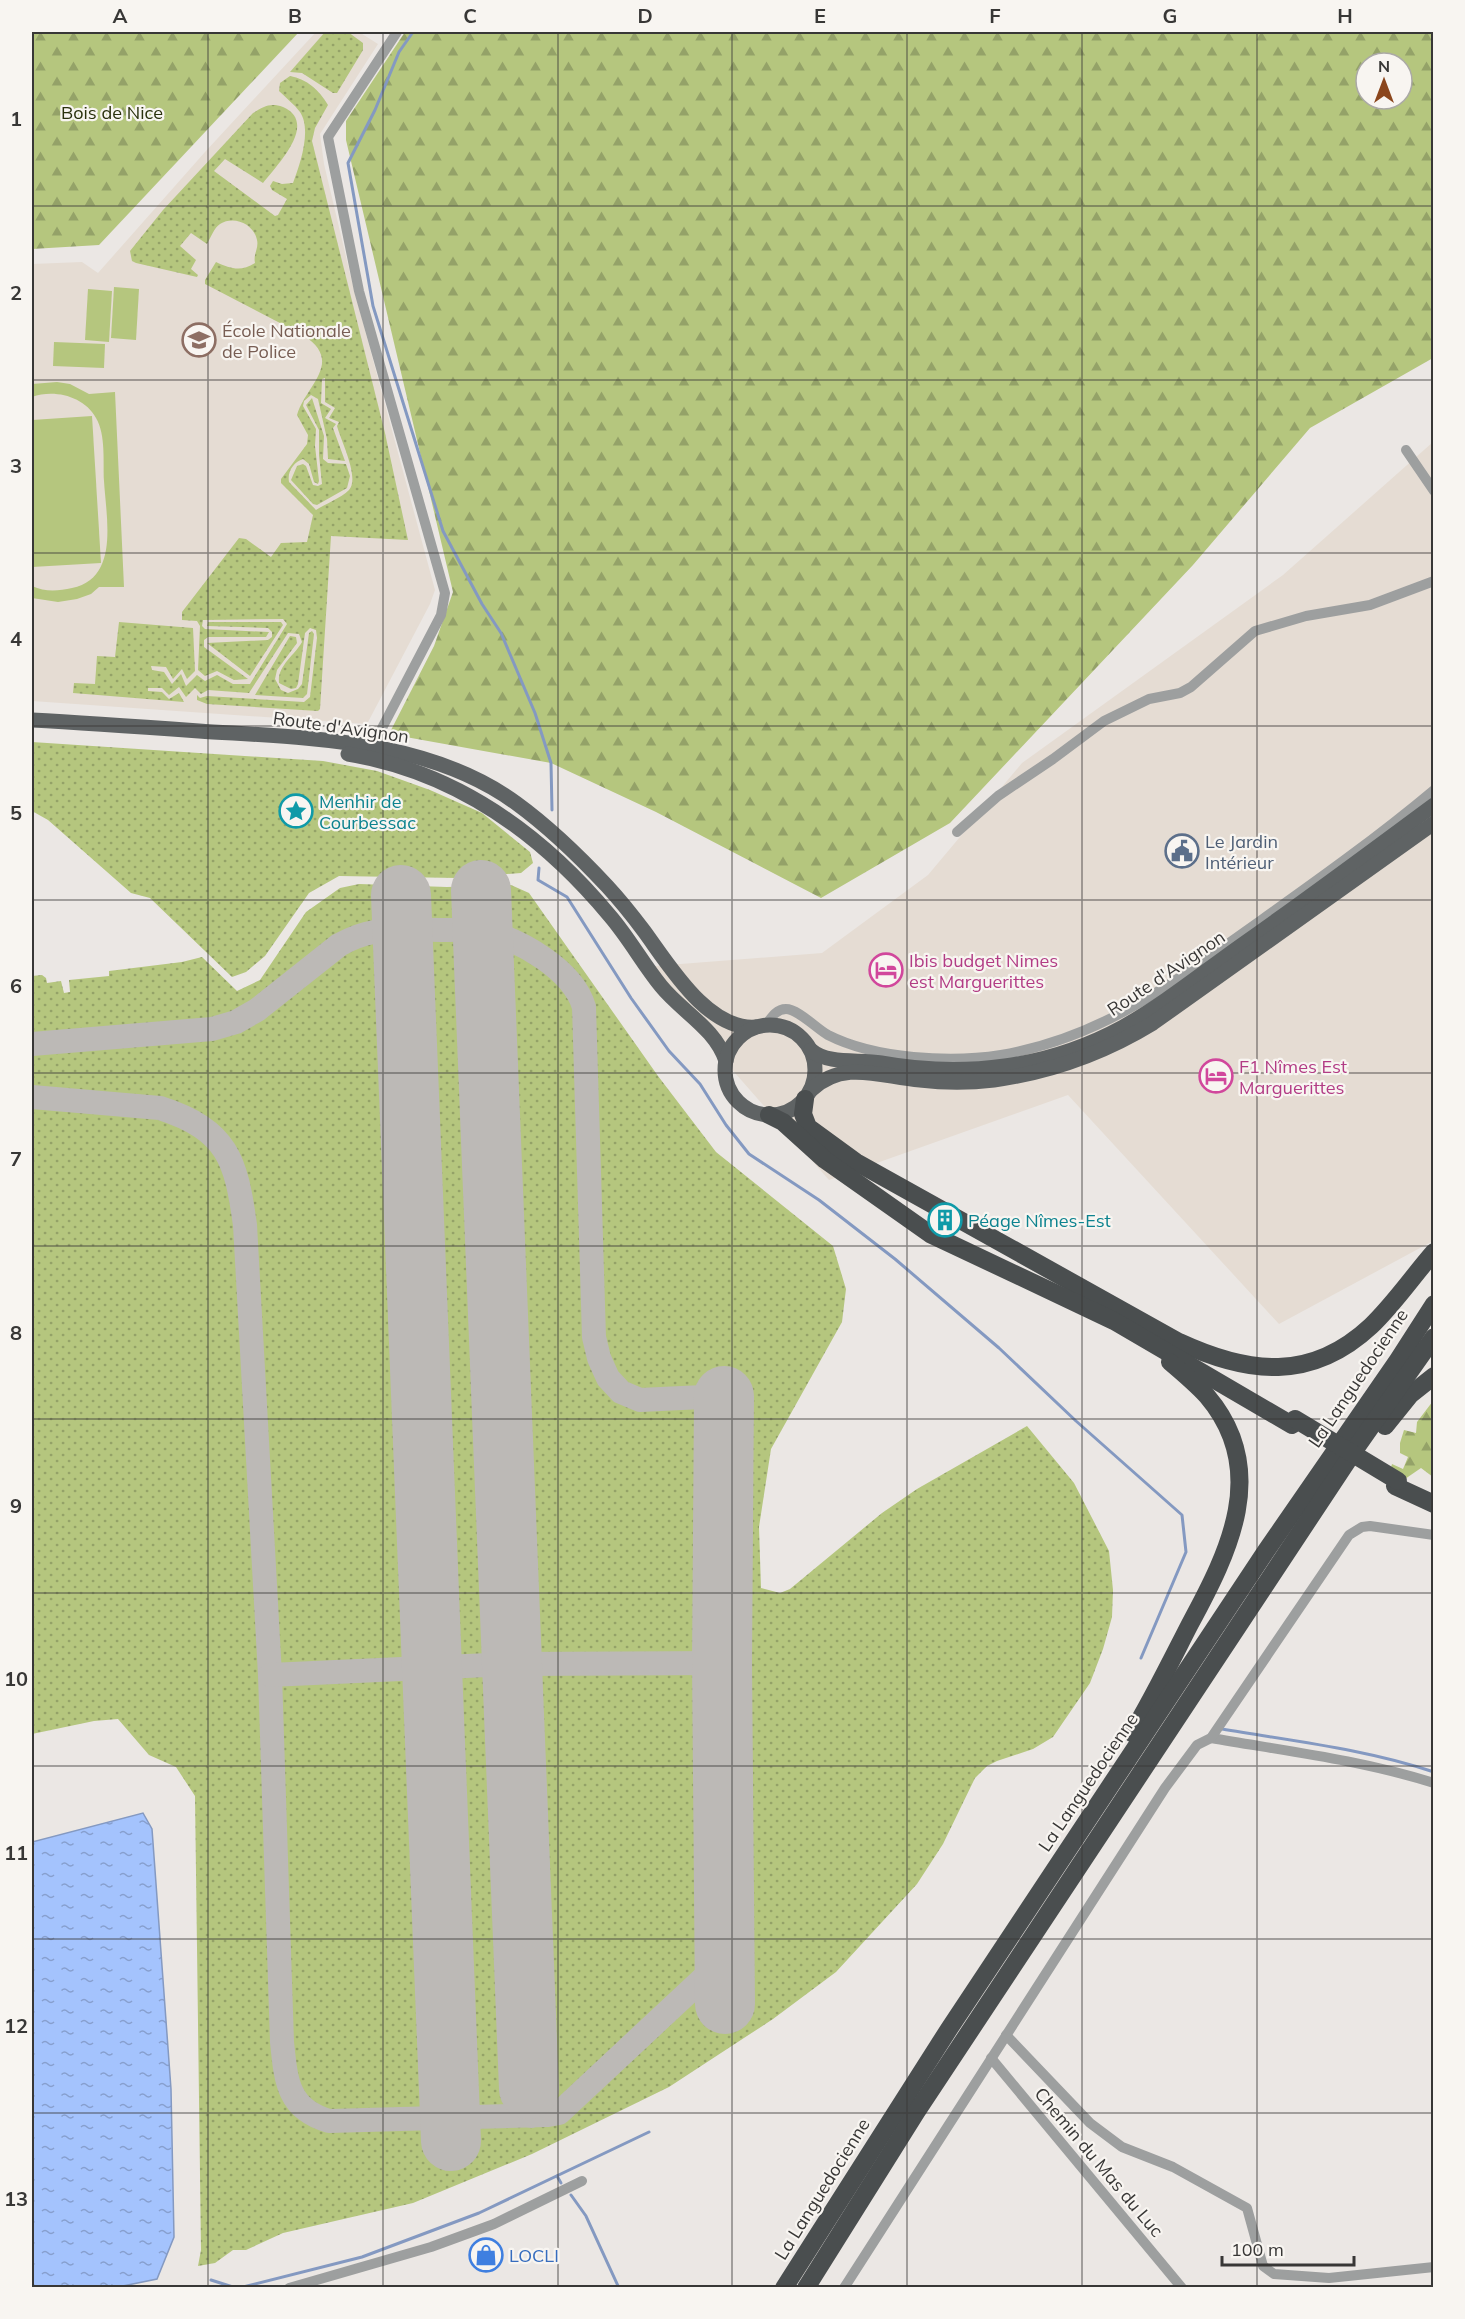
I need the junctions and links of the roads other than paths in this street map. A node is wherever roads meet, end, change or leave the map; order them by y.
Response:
1 (397, 32) edge
2 (1406, 450) dead end
3 (1434, 492) edge
4 (1434, 581) edge
5 (32, 720) edge
6 (32, 729) edge
7 (376, 748) junction
8 (1434, 790) edge
9 (1434, 805) edge
10 (1434, 822) edge
11 (957, 832) dead end
12 (761, 1026) junction
13 (811, 1050) junction
14 (726, 1061) junction
15 (808, 1094) junction
16 (769, 1115) junction
17 (1434, 1252) edge
18 (1077, 1296) junction
19 (1434, 1304) edge
20 (1434, 1336) edge
21 (1434, 1376) edge
22 (1358, 1445) junction
23 (1396, 1483) junction
24 (1434, 1497) edge
25 (1434, 1504) edge
26 (1434, 1535) edge
27 (1211, 1738) junction
28 (1434, 1783) edge
29 (1109, 1788) junction
30 (1006, 2035) junction
31 (991, 2058) junction
32 (582, 2181) dead end
33 (1434, 2267) edge
34 (1331, 2283) edge
35 (289, 2288) edge
36 (784, 2288) edge
37 (806, 2288) edge
38 (844, 2288) edge
39 (1182, 2288) edge

1 - 7 street
2 - 3 street
4 - 11 street
5 - 7 main road, Route d'Avignon
6 - 14 main road, Route d'Avignon
7 - 12 main road, Route d'Avignon
8 - 12 street
9 - 13 main road, Route d'Avignon
10 - 15 main road, Route d'Avignon
12 - 13 main road
12 - 14 main road
13 - 15 main road
14 - 16 main road
15 - 16 main road
15 - 18 highway
16 - 18 highway
17 - 18 highway
18 - 23 highway
18 - 29 highway
19 - 29 highway, La Languedocienne
20 - 22 highway, La Languedocienne
21 - 22 highway
22 - 37 highway, La Languedocienne
23 - 24 highway
23 - 25 highway
26 - 27 street
27 - 28 street
27 - 30 street
29 - 36 highway, La Languedocienne
30 - 31 street
30 - 34 street
31 - 38 street
31 - 39 street, Chemin du Mas du Luc
32 - 35 street
33 - 34 street

